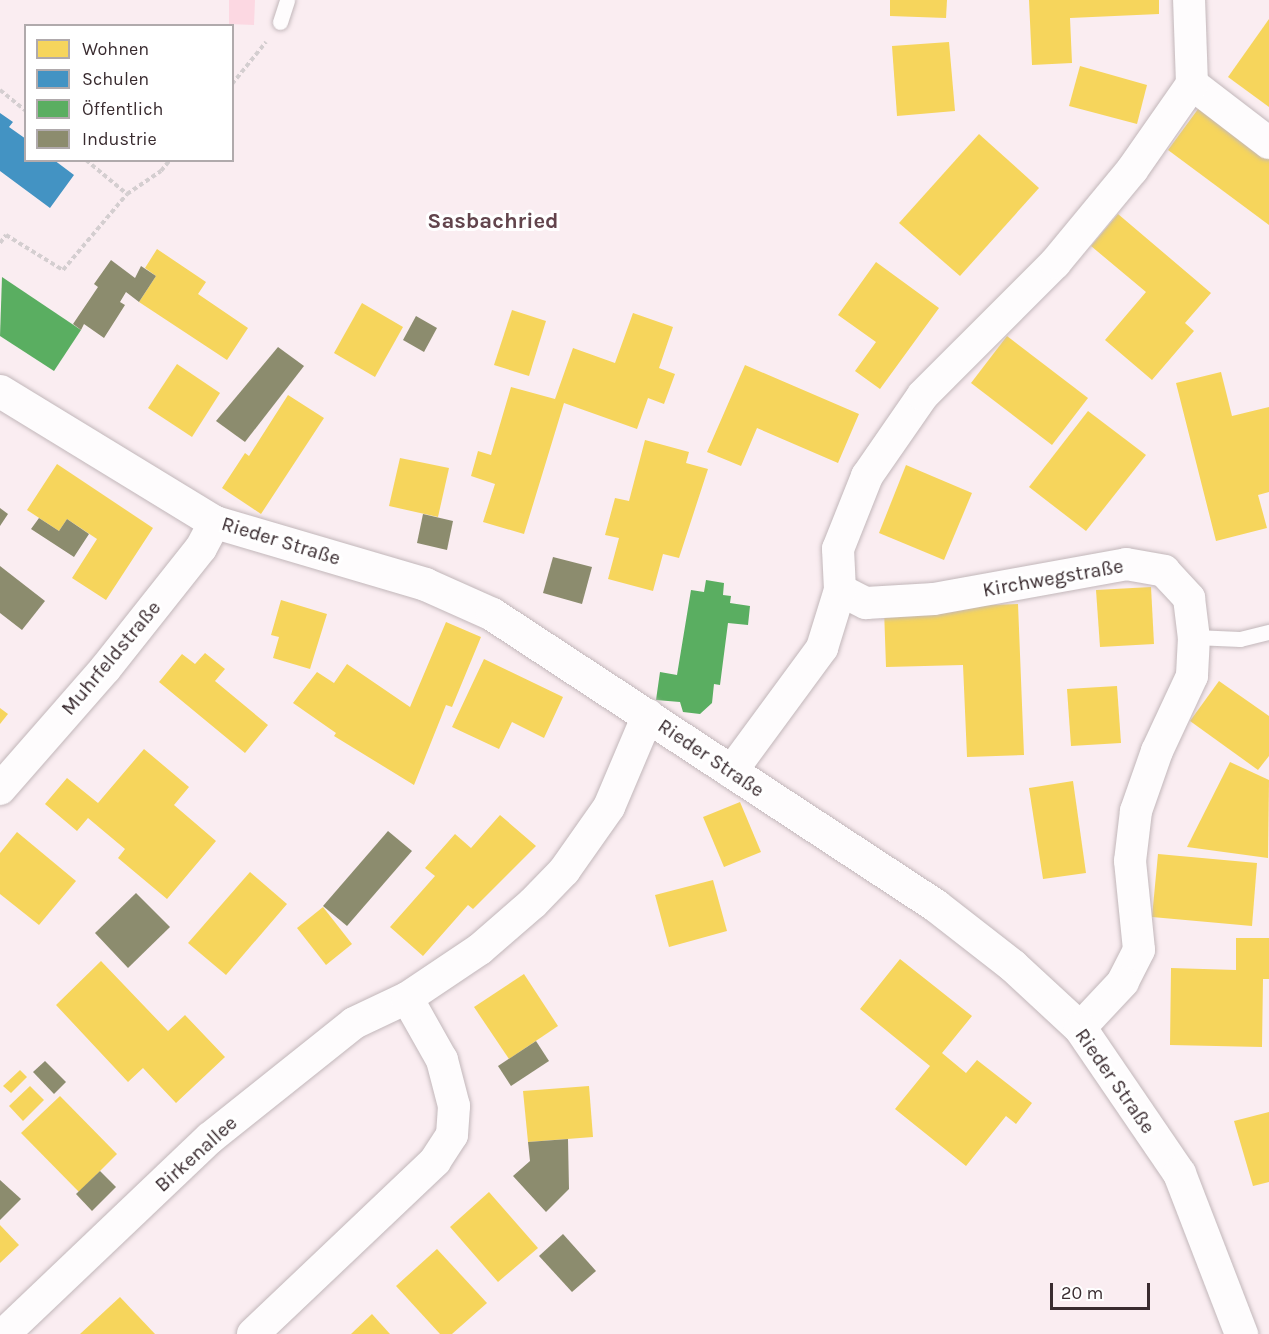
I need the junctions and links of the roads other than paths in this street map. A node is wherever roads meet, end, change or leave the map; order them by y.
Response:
1 (287, 0) edge
2 (1189, 0) edge
3 (280, 22) road end
4 (1192, 84) junction
5 (1269, 143) edge
6 (0, 391) edge
7 (215, 522) junction
8 (840, 590) junction
9 (1269, 632) edge
10 (1194, 637) junction
11 (648, 715) junction
12 (731, 772) junction
13 (0, 789) edge
14 (407, 998) junction
15 (1080, 1028) junction
16 (4, 1334) edge
17 (253, 1334) edge
18 (1241, 1334) edge

1 - 3 lane
2 - 4 street
4 - 5 street
4 - 8 street
6 - 7 street, Rieder Straße
7 - 11 street, Rieder Straße
7 - 13 street, Muhrfeldstraße
8 - 10 street, Kirchwegstraße
8 - 12 street
9 - 10 lane
10 - 15 street, Kirchwegstraße
11 - 12 street, Rieder Straße
11 - 14 street, Birkenallee
12 - 15 street, Rieder Straße
14 - 16 street, Birkenallee
14 - 17 street
15 - 18 street, Rieder Straße

